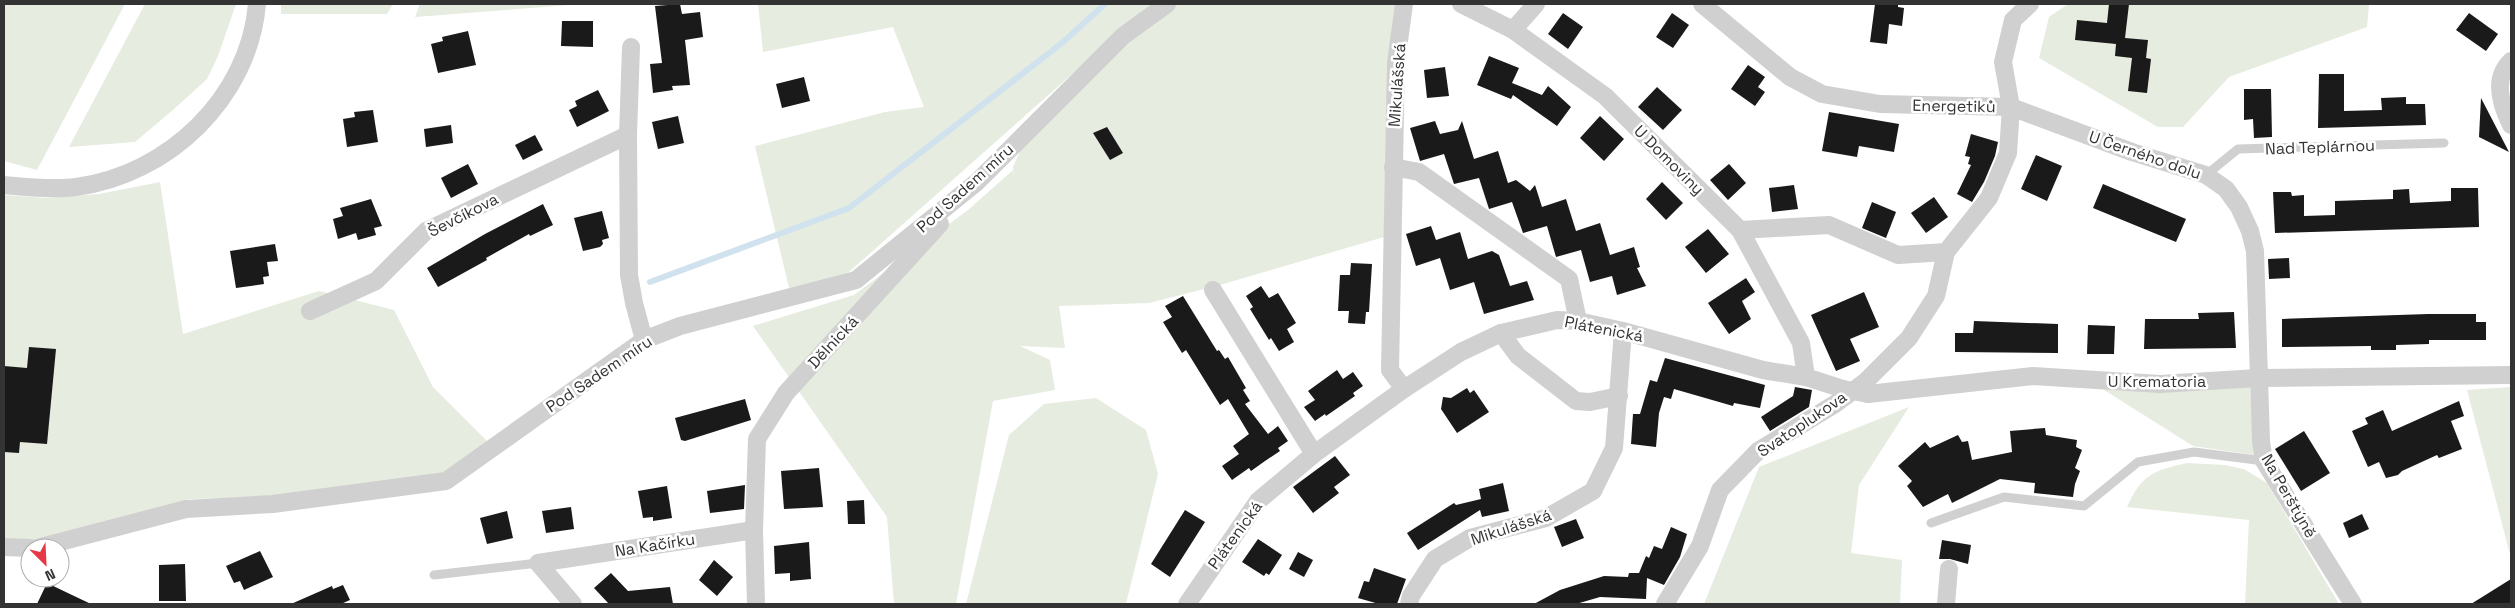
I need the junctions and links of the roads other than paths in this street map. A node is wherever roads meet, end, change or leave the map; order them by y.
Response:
1 (257, 4) edge
2 (1167, 4) edge
3 (1404, 4) edge
4 (1461, 4) edge
5 (1536, 4) edge
6 (1702, 4) edge
7 (2030, 4) edge
8 (1513, 30) junction
9 (631, 46) dead end
10 (2511, 61) edge
11 (2010, 107) junction
12 (2511, 125) edge
13 (628, 135) junction
14 (2444, 143) dead end
15 (1393, 167) junction
16 (2206, 175) junction
17 (977, 182) junction
18 (4, 185) edge
19 (1740, 230) junction
20 (1946, 252) junction
21 (1213, 290) dead end
22 (310, 311) dead end
23 (1578, 321) junction
24 (1624, 331) junction
25 (1501, 333) junction
26 (644, 340) junction
27 (2511, 375) edge
28 (1806, 377) junction
29 (2258, 378) junction
30 (1404, 389) junction
31 (1619, 396) junction
32 (1314, 454) junction
33 (2264, 461) junction
34 (1931, 523) dead end
35 (754, 530) junction
36 (70, 539) edge
37 (4, 547) edge
38 (20, 548) edge
39 (538, 564) junction
40 (1949, 569) dead end
41 (434, 575) dead end
42 (573, 604) edge
43 (756, 604) edge
44 (1187, 604) edge
45 (1409, 604) edge
46 (1664, 604) edge
47 (1946, 604) edge
48 (2353, 604) edge

1 - 18 street
2 - 17 street, Pod Sadem míru
3 - 15 street, Mikulášská
4 - 8 street, U Domoviny
5 - 8 street
6 - 11 street, Energetiků
7 - 11 street
8 - 19 street, U Domoviny
9 - 13 street
10 - 12 street
11 - 16 street, U Černého dolu
11 - 20 street, Energetiků
13 - 22 street, Ševčíkova
13 - 26 street
14 - 16 lane, Nad Teplárnou
15 - 23 street
15 - 30 street, Mikulášská
16 - 29 street, U Černého dolu
17 - 26 street, Pod Sadem míru
17 - 35 street, Dělnická
19 - 20 street
19 - 28 street, U Domoviny
20 - 46 street, Svatoplukova
21 - 32 street
23 - 24 street, Plátenická
23 - 25 street, Plátenická
24 - 28 street, Plátenická
24 - 31 street, Mikulášská
25 - 30 street, Plátenická
25 - 31 street
26 - 36 street, Pod Sadem míru
27 - 29 street, U Krematoria
28 - 29 street, U Krematoria, bridge
29 - 33 street, Na Perštýně
30 - 32 street, Plátenická
31 - 45 street, Mikulášská
32 - 44 street, Plátenická
33 - 34 lane
33 - 48 street, Na Perštýně
35 - 39 street, Na Kačírku
35 - 43 street
37 - 38 street
39 - 41 lane
39 - 42 street
40 - 47 street

